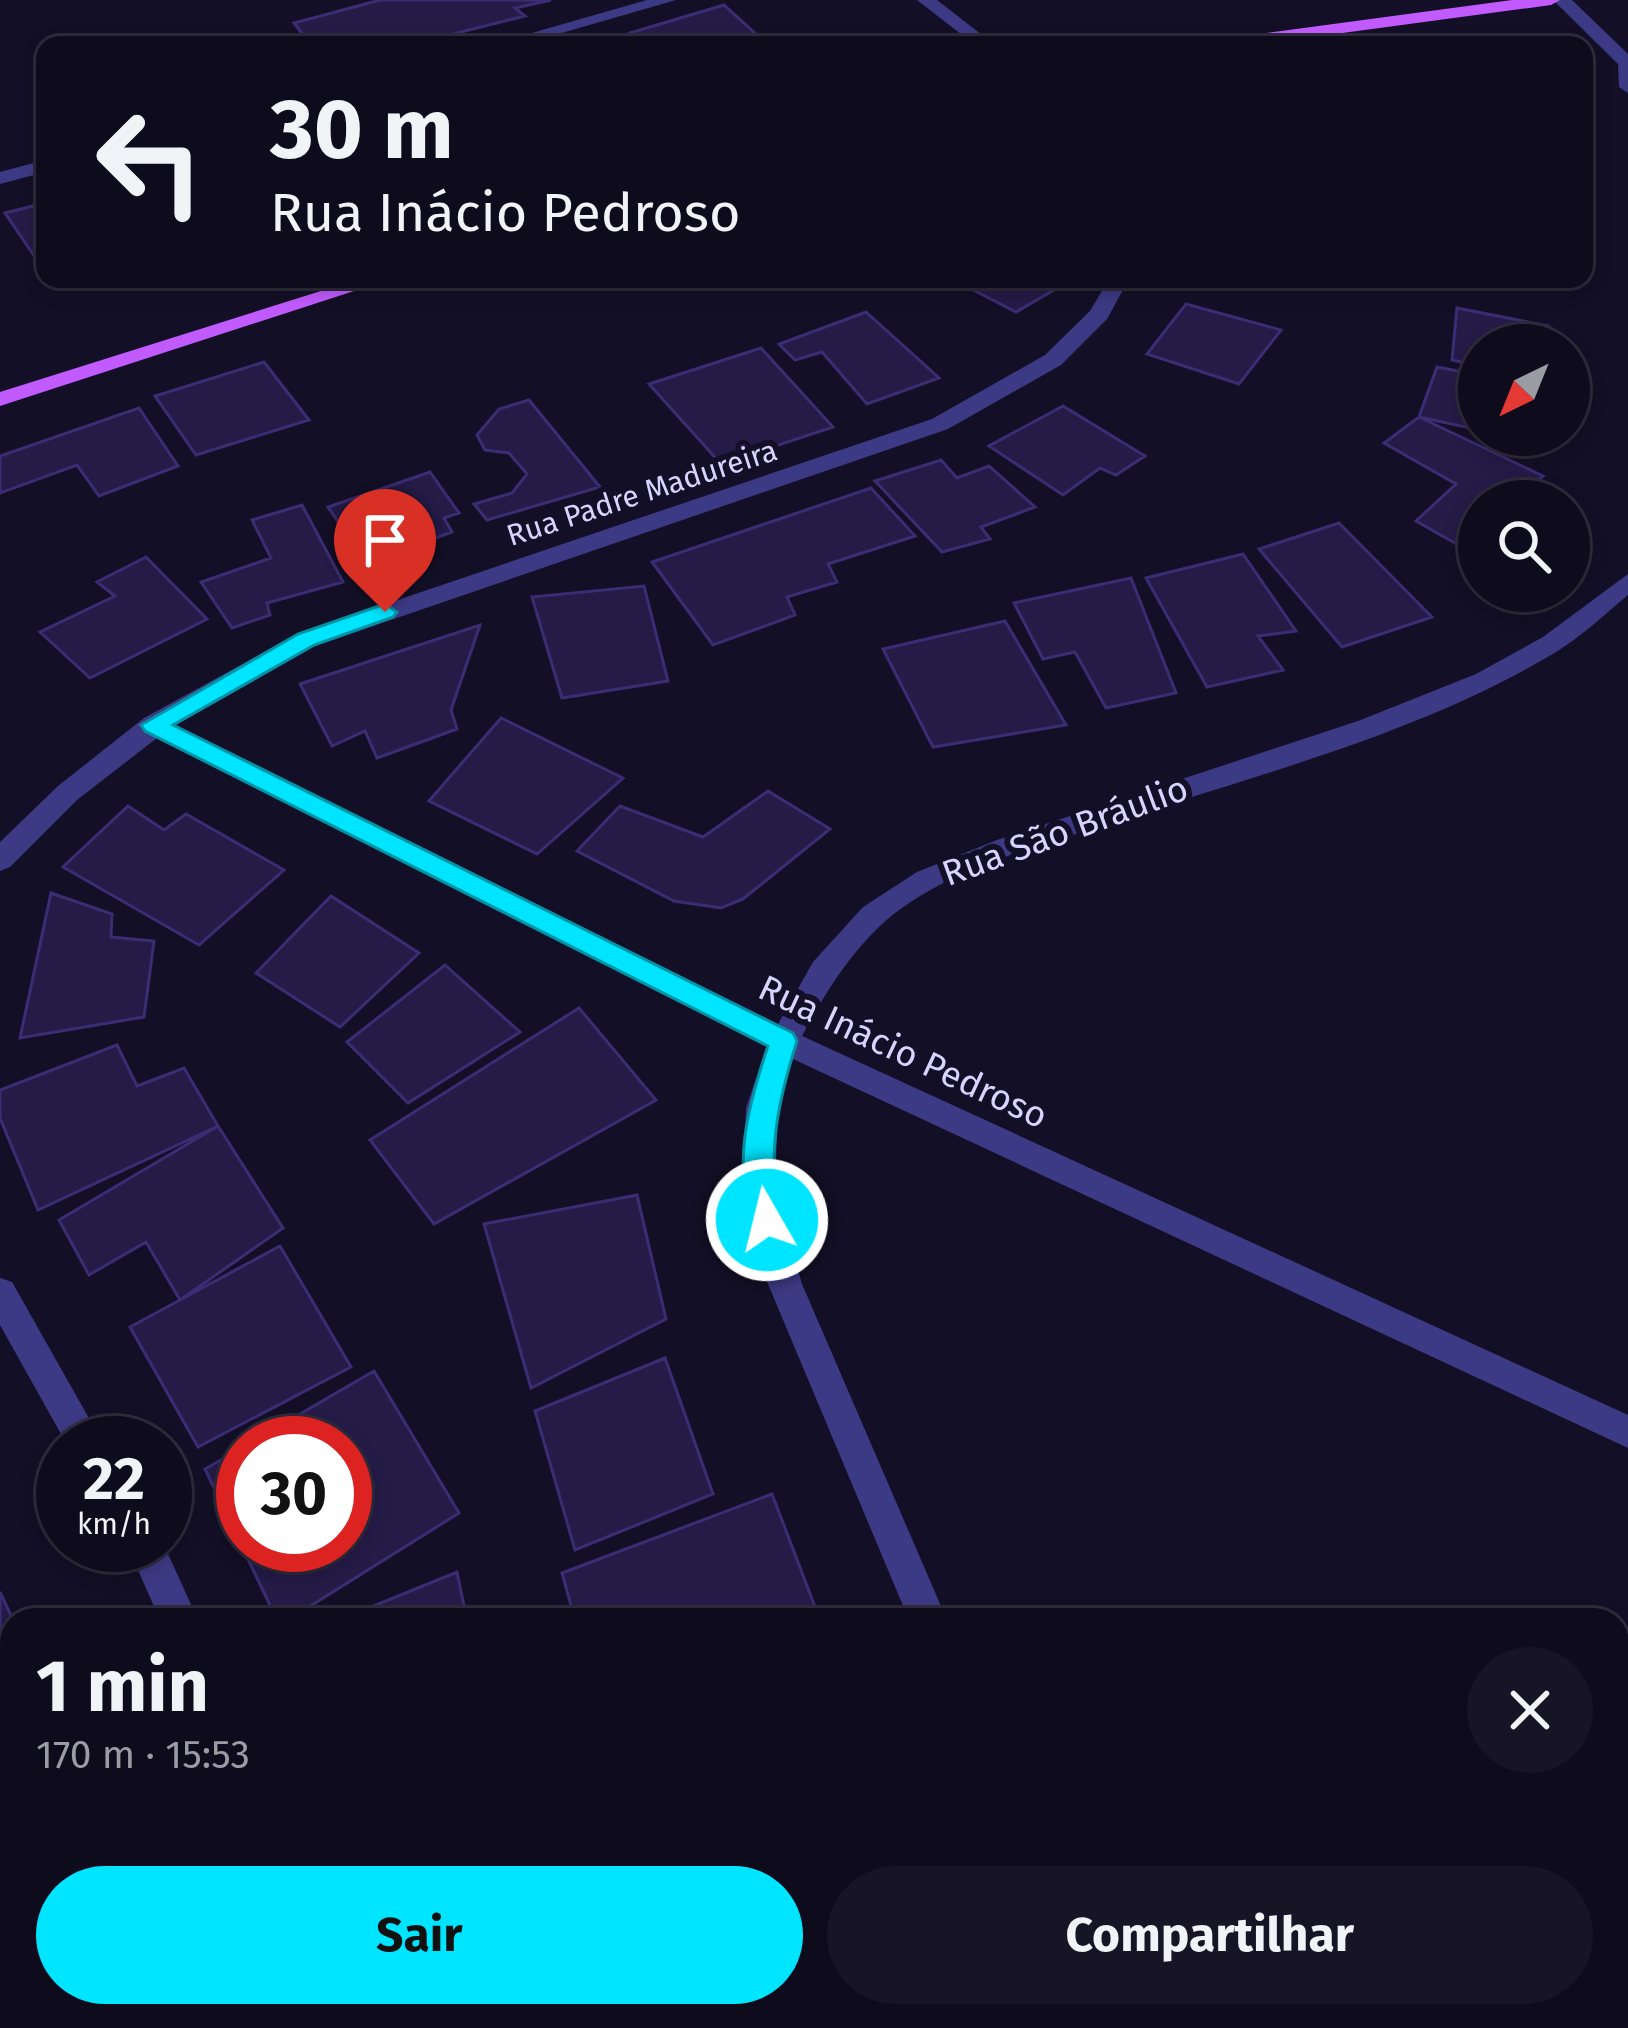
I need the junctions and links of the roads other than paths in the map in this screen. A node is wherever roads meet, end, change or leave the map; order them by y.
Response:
1 (667, 0) edge
2 (926, 0) edge
3 (1551, 0) edge
4 (1562, 0) edge
5 (533, 36) edge
6 (974, 36) edge
7 (1281, 36) edge
8 (1628, 63) edge
9 (1628, 87) edge
10 (36, 168) edge
11 (0, 178) edge
12 (352, 288) edge
13 (1114, 288) edge
14 (0, 399) edge
15 (1628, 582) edge
16 (153, 725) junction
17 (0, 860) edge
18 (784, 1041) junction
19 (0, 1293) edge
20 (70, 1416) edge
21 (1628, 1432) edge
22 (157, 1572) edge
23 (174, 1608) edge
24 (923, 1608) edge

1 - 5 street
2 - 6 street
3 - 7 main road
4 - 8 street
8 - 9 street
10 - 11 street
12 - 14 main road
13 - 16 street, Rua Padre Madureira
15 - 18 street, Rua São Bráulio
16 - 17 street, Rua Padre Madureira
16 - 18 street, Rua Inácio Pedroso
18 - 21 street, Rua Inácio Pedroso
18 - 24 street, Rua São Bráulio
19 - 20 street
22 - 23 street

